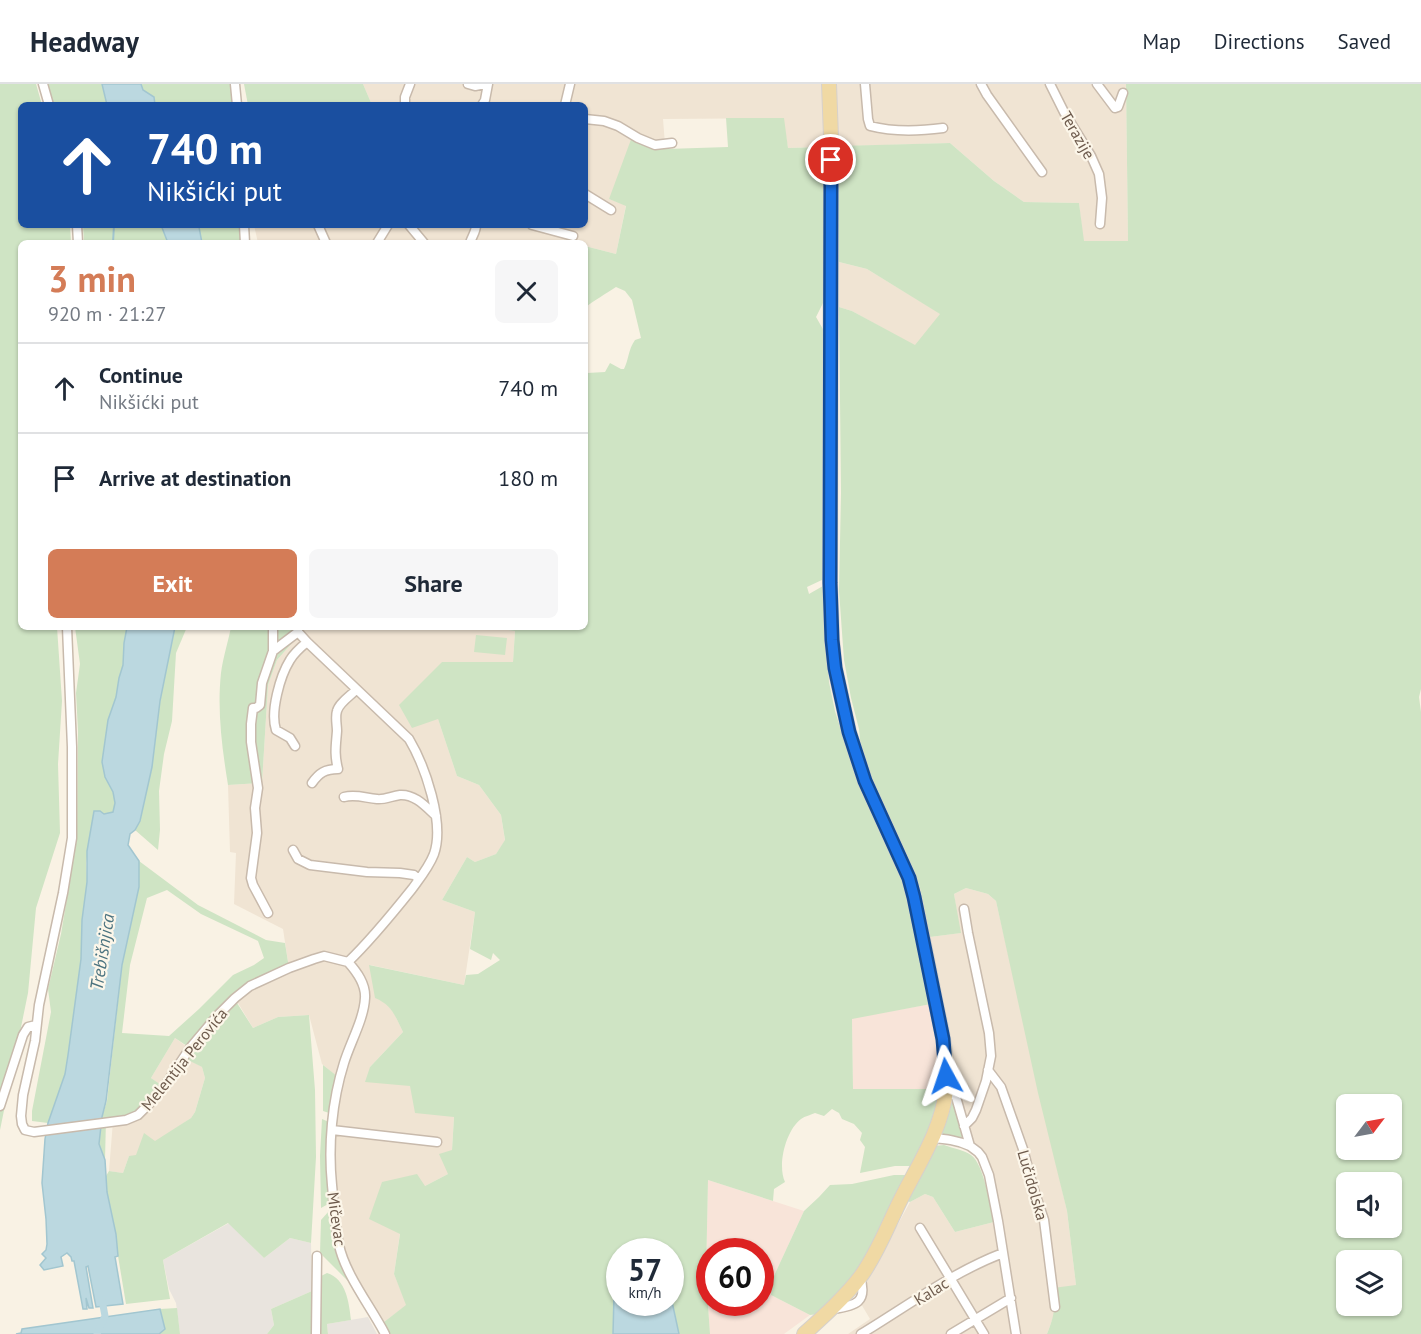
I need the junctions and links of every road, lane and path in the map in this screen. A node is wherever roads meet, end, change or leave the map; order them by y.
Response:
1 (43, 84) edge
2 (235, 84) edge
3 (410, 84) edge
4 (468, 84) edge
5 (487, 84) edge
6 (570, 84) edge
7 (829, 84) edge
8 (865, 84) edge
9 (981, 84) edge
10 (1050, 84) edge
11 (1097, 84) edge
12 (1124, 93) dead end
13 (48, 102) edge
14 (237, 102) edge
15 (405, 102) edge
16 (484, 102) edge
17 (566, 102) edge
18 (588, 119) edge
19 (943, 128) dead end
20 (672, 143) dead end
21 (1042, 172) dead end
22 (588, 196) edge
23 (611, 210) dead end
24 (1100, 224) dead end
25 (412, 228) edge
26 (543, 228) edge
27 (573, 236) dead end
28 (422, 240) edge
29 (67, 630) edge
30 (273, 630) edge
31 (298, 630) edge
32 (307, 642) junction
33 (273, 651) junction
34 (356, 690) junction
35 (295, 746) dead end
36 (312, 783) dead end
37 (344, 797) dead end
38 (436, 816) junction
39 (293, 850) dead end
40 (419, 879) junction
41 (964, 909) dead end
42 (268, 913) dead end
43 (348, 962) junction
44 (36, 1025) junction
45 (988, 1070) junction
46 (946, 1090) junction
47 (0, 1106) edge
48 (964, 1126) junction
49 (332, 1130) junction
50 (932, 1138) junction
51 (437, 1142) dead end
52 (970, 1146) junction
53 (920, 1228) dead end
54 (1003, 1253) junction
55 (317, 1256) dead end
56 (950, 1279) junction
57 (1011, 1298) junction
58 (1055, 1307) dead end
59 (828, 1311) junction
60 (976, 1319) junction
61 (316, 1334) edge
62 (385, 1334) edge
63 (804, 1334) edge
64 (815, 1334) edge
65 (861, 1334) edge
66 (951, 1334) edge
67 (984, 1334) edge
68 (1016, 1334) edge

1 - 13 street
2 - 14 street
3 - 15 street
4 - 5 street
5 - 16 street
6 - 17 street
7 - 46 main road
8 - 19 street
9 - 21 street
10 - 24 street, Terazije
11 - 12 street
18 - 20 street
22 - 23 street
25 - 28 street
26 - 27 street
29 - 44 street
30 - 33 street
31 - 32 street
31 - 33 street
32 - 34 street
32 - 35 street
33 - 42 street
34 - 36 street
34 - 38 street
37 - 38 street
38 - 40 street
39 - 40 street
40 - 43 street
41 - 45 street
43 - 44 street, Melentija Perovića
43 - 49 street, Mičevac
44 - 47 street
45 - 48 street
45 - 58 street, Lučidolska
46 - 48 street
46 - 50 main road
48 - 52 street
49 - 51 street
49 - 62 street, Mičevac
50 - 52 street
50 - 59 main road
52 - 54 street
53 - 56 street
54 - 56 street, Kalac
54 - 57 street
55 - 61 street
56 - 60 street
56 - 65 street, Kalac
57 - 60 street
57 - 68 street
59 - 63 main road
59 - 64 street
60 - 66 street
60 - 67 street

